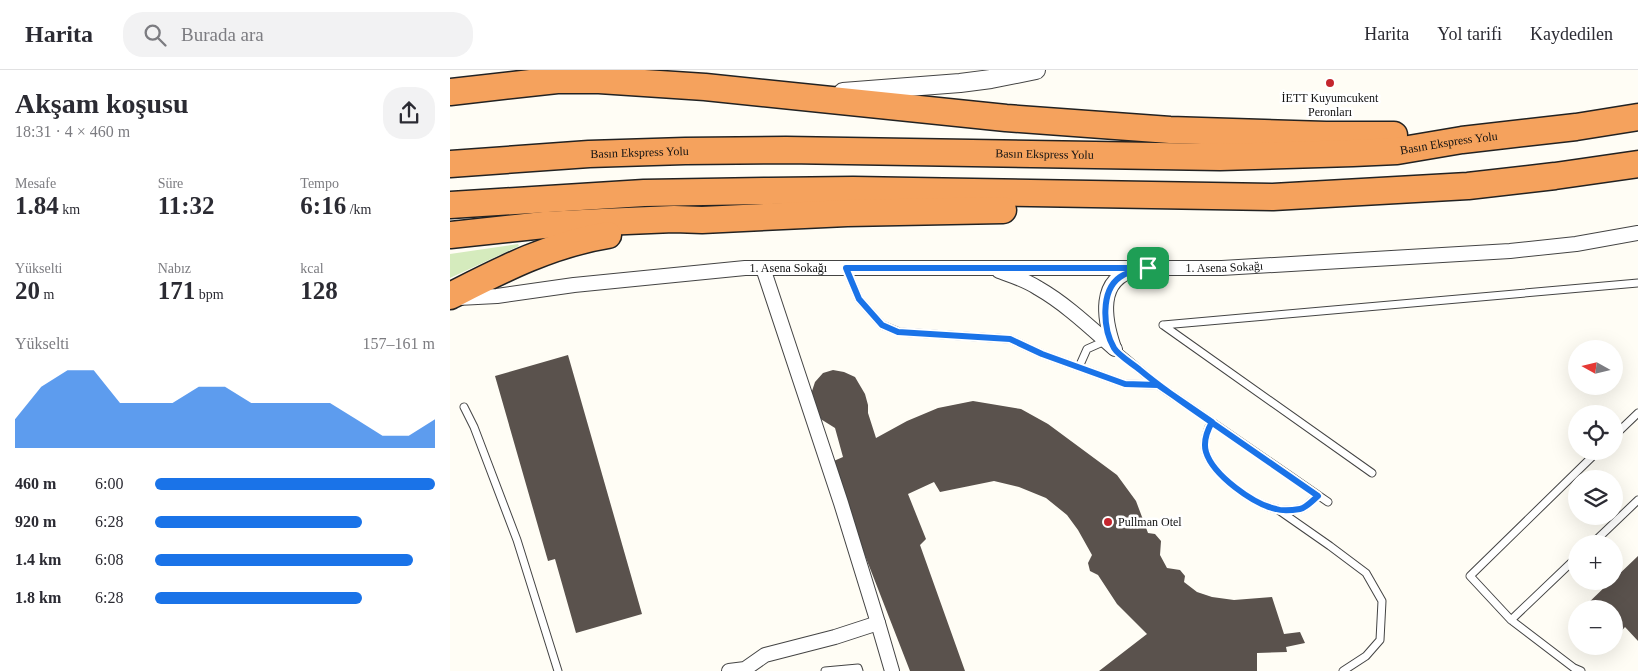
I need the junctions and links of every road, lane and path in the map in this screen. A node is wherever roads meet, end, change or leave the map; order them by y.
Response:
1 (1036, 70) edge
2 (486, 88) junction
3 (450, 92) edge
4 (781, 96) junction
5 (450, 100) edge
6 (1638, 117) edge
7 (1462, 140) junction
8 (450, 164) edge
9 (1638, 164) edge
10 (1273, 197) junction
11 (450, 205) edge
12 (702, 220) junction
13 (1638, 233) edge
14 (450, 235) edge
15 (763, 268) junction
16 (846, 268) junction
17 (986, 268) junction
18 (1148, 268) junction
19 (1638, 282) edge
20 (450, 297) edge
21 (1110, 345) junction
22 (1079, 367) junction
23 (1158, 385) junction
24 (464, 407) dead end
25 (1638, 413) edge
26 (1212, 422) junction
27 (1623, 427) edge
28 (1589, 460) edge
29 (1372, 473) dead end
30 (1318, 496) junction
31 (1638, 500) edge
32 (1328, 502) dead end
33 (1277, 509) junction
34 (1601, 535) edge
35 (1568, 566) edge
36 (1512, 620) junction
37 (878, 623) junction
38 (747, 670) edge
39 (558, 671) edge
40 (729, 671) edge
41 (825, 671) edge
42 (859, 671) edge
43 (892, 671) edge
44 (1343, 671) edge
45 (1581, 671) edge

1 - 4 street
2 - 3 highway
2 - 4 highway
2 - 5 highway
4 - 7 highway
6 - 7 highway, Basın Ekspress Yolu
7 - 8 highway, Basın Ekspress Yolu
9 - 10 highway
10 - 11 highway
10 - 12 highway
12 - 14 highway
12 - 20 highway
13 - 18 street, 1. Asena Sokağı
15 - 16 street, 1. Asena Sokağı
15 - 20 street, 1. Asena Sokağı
15 - 37 street
16 - 17 street, 1. Asena Sokağı
16 - 22 lane
17 - 18 street, 1. Asena Sokağı
17 - 21 street
18 - 21 street
19 - 29 lane
21 - 22 lane
21 - 23 lane
22 - 23 lane
23 - 26 lane
24 - 39 lane
25 - 27 lane
26 - 30 lane
26 - 33 lane
28 - 36 lane
30 - 32 lane
30 - 33 lane
31 - 34 lane
33 - 44 lane
35 - 36 lane
36 - 45 lane
37 - 38 street
37 - 43 street
38 - 40 street
41 - 42 lane

